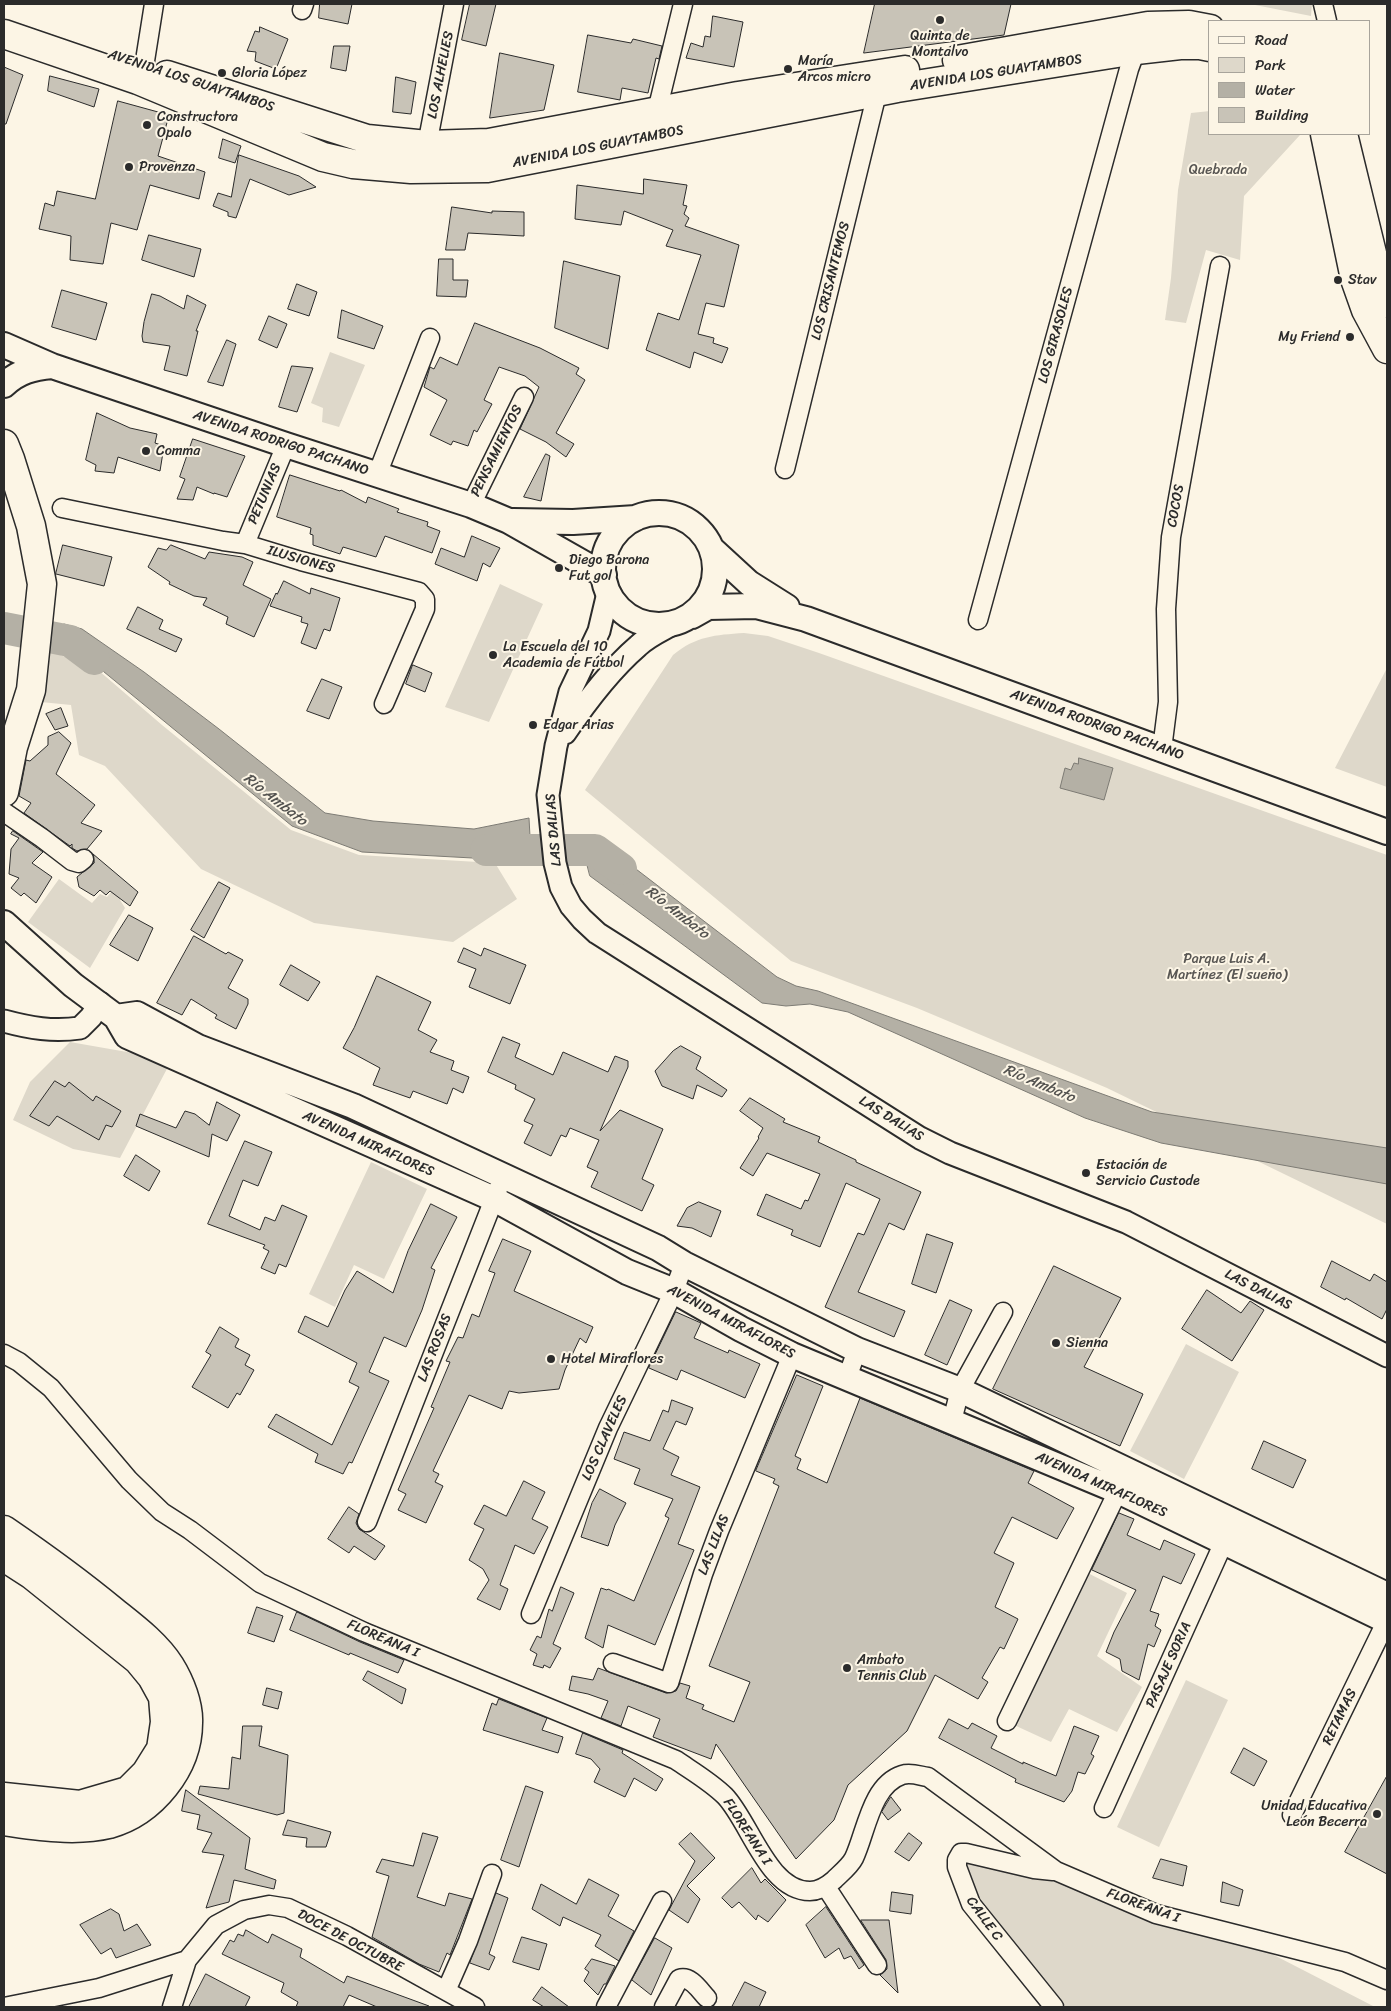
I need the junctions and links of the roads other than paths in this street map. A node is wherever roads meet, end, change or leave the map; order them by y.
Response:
1 (154, 4) edge
2 (454, 4) edge
3 (682, 4) edge
4 (1323, 4) edge
5 (4, 17) edge
6 (1327, 20) edge
7 (1208, 29) edge
8 (4, 34) edge
9 (1208, 47) edge
10 (1136, 50) junction
11 (141, 74) junction
12 (891, 84) junction
13 (657, 111) junction
14 (1324, 135) edge
15 (1343, 135) edge
16 (427, 145) junction
17 (1220, 266) dead end
18 (1387, 303) edge
19 (1383, 333) edge
20 (430, 338) dead end
21 (4, 345) edge
22 (52, 366) junction
23 (4, 385) edge
24 (524, 397) dead end
25 (4, 444) edge
26 (286, 445) junction
27 (785, 469) dead end
28 (377, 475) junction
29 (471, 505) junction
30 (62, 508) dead end
31 (636, 518) junction
32 (509, 521) junction
33 (245, 544) junction
34 (712, 549) junction
35 (606, 584) junction
36 (806, 618) junction
37 (681, 620) junction
38 (978, 620) dead end
39 (384, 704) dead end
40 (556, 746) junction
41 (1162, 749) junction
42 (4, 792) edge
43 (4, 812) edge
44 (1387, 832) edge
45 (84, 859) dead end
46 (4, 923) edge
47 (108, 1010) junction
48 (4, 1022) edge
49 (353, 1106) junction
50 (340, 1132) junction
51 (503, 1175) junction
52 (494, 1200) junction
53 (684, 1264) junction
54 (674, 1291) junction
55 (755, 1299) junction
56 (1004, 1312) dead end
57 (741, 1329) junction
58 (856, 1350) junction
59 (4, 1354) edge
60 (792, 1355) junction
61 (1387, 1356) edge
62 (847, 1378) junction
63 (960, 1390) junction
64 (952, 1421) junction
65 (1118, 1491) junction
66 (367, 1522) dead end
67 (4, 1530) edge
68 (1229, 1531) junction
69 (1303, 1554) junction
70 (4, 1557) edge
71 (1292, 1575) junction
72 (1387, 1595) edge
73 (531, 1614) dead end
74 (1387, 1620) edge
75 (613, 1663) dead end
76 (1007, 1720) dead end
77 (4, 1797) edge
78 (1104, 1808) dead end
79 (1292, 1815) dead end
80 (4, 1821) edge
81 (1056, 1871) junction
82 (492, 1874) dead end
83 (826, 1887) junction
84 (662, 1900) dead end
85 (187, 1960) junction
86 (877, 1965) dead end
87 (1387, 1980) edge
88 (446, 1991) junction
89 (707, 1998) dead end
90 (4, 2007) edge
91 (172, 2007) edge
92 (475, 2007) edge
93 (606, 2007) edge
94 (664, 2007) edge
95 (1054, 2007) edge

1 - 11 street
2 - 16 street, LOS ALHELIES
3 - 13 street
4 - 6 street
5 - 11 main road, AVENIDA LOS GUAYTAMBOS
7 - 12 main road, AVENIDA LOS GUAYTAMBOS
8 - 11 main road, AVENIDA LOS GUAYTAMBOS
9 - 10 main road, AVENIDA LOS GUAYTAMBOS
10 - 12 main road, AVENIDA LOS GUAYTAMBOS
10 - 38 street, LOS GIRASOLES
11 - 12 main road, AVENIDA LOS GUAYTAMBOS
11 - 16 main road, AVENIDA LOS GUAYTAMBOS
12 - 13 main road, AVENIDA LOS GUAYTAMBOS
12 - 27 street, LOS CRISANTEMOS
13 - 16 main road, AVENIDA LOS GUAYTAMBOS
14 - 19 main road
15 - 18 main road
17 - 41 street, COCOS
20 - 28 street
21 - 22 main road, AVENIDA RODRIGO PACHANO
22 - 23 main road, AVENIDA RODRIGO PACHANO
22 - 26 main road, AVENIDA RODRIGO PACHANO
24 - 29 street, PENSAMIENTOS
25 - 42 main road
26 - 28 main road, AVENIDA RODRIGO PACHANO
26 - 33 street, PETUNIAS
28 - 29 main road, AVENIDA RODRIGO PACHANO
29 - 32 main road, AVENIDA RODRIGO PACHANO
30 - 33 street, ILUSIONES
31 - 32 main road, AVENIDA RODRIGO PACHANO
31 - 34 main road
31 - 35 main road
32 - 35 main road, AVENIDA RODRIGO PACHANO
33 - 39 street, ILUSIONES
34 - 36 main road, AVENIDA RODRIGO PACHANO
34 - 37 main road
35 - 37 main road
35 - 40 street, LAS DALIAS
36 - 37 main road, AVENIDA RODRIGO PACHANO
36 - 41 main road, AVENIDA RODRIGO PACHANO
37 - 40 street, LAS DALIAS
40 - 61 street, LAS DALIAS
41 - 44 main road, AVENIDA RODRIGO PACHANO
43 - 45 street
46 - 47 main road, AVENIDA MIRAFLORES
47 - 48 street
47 - 49 main road, AVENIDA MIRAFLORES
47 - 50 main road, AVENIDA MIRAFLORES
49 - 50 main road
49 - 51 main road, AVENIDA MIRAFLORES
50 - 52 main road, AVENIDA MIRAFLORES
51 - 52 street, LAS ROSAS
51 - 53 main road, AVENIDA MIRAFLORES
52 - 54 main road, AVENIDA MIRAFLORES
52 - 66 street, LAS ROSAS
53 - 54 street, LOS CLAVELES
53 - 55 main road, AVENIDA MIRAFLORES
54 - 57 main road, AVENIDA MIRAFLORES
54 - 73 street, LOS CLAVELES
55 - 57 main road
55 - 58 main road, AVENIDA MIRAFLORES
56 - 63 street
57 - 60 main road, AVENIDA MIRAFLORES
58 - 62 street
58 - 63 main road, AVENIDA MIRAFLORES
59 - 83 street, FLOREANA I
60 - 62 main road, AVENIDA MIRAFLORES
60 - 75 street, LAS LILAS
62 - 64 main road, AVENIDA MIRAFLORES
63 - 64 street
63 - 68 main road, AVENIDA MIRAFLORES
64 - 65 main road, AVENIDA MIRAFLORES
65 - 68 main road, AVENIDA MIRAFLORES
65 - 76 street
67 - 80 main road
68 - 69 main road, AVENIDA MIRAFLORES
68 - 71 main road, AVENIDA MIRAFLORES
68 - 78 street, PASAJE SORIA
69 - 71 street
69 - 72 main road, AVENIDA MIRAFLORES
70 - 77 main road
71 - 74 main road, AVENIDA MIRAFLORES
74 - 79 street, RETAMAS
81 - 83 street, FLOREANA I
81 - 87 street, FLOREANA I
81 - 95 street, CALLE C
82 - 88 street
83 - 86 street
84 - 93 street
85 - 88 street, DOCE DE OCTUBRE
85 - 90 street
85 - 91 street
88 - 92 street, DOCE DE OCTUBRE
89 - 94 street

